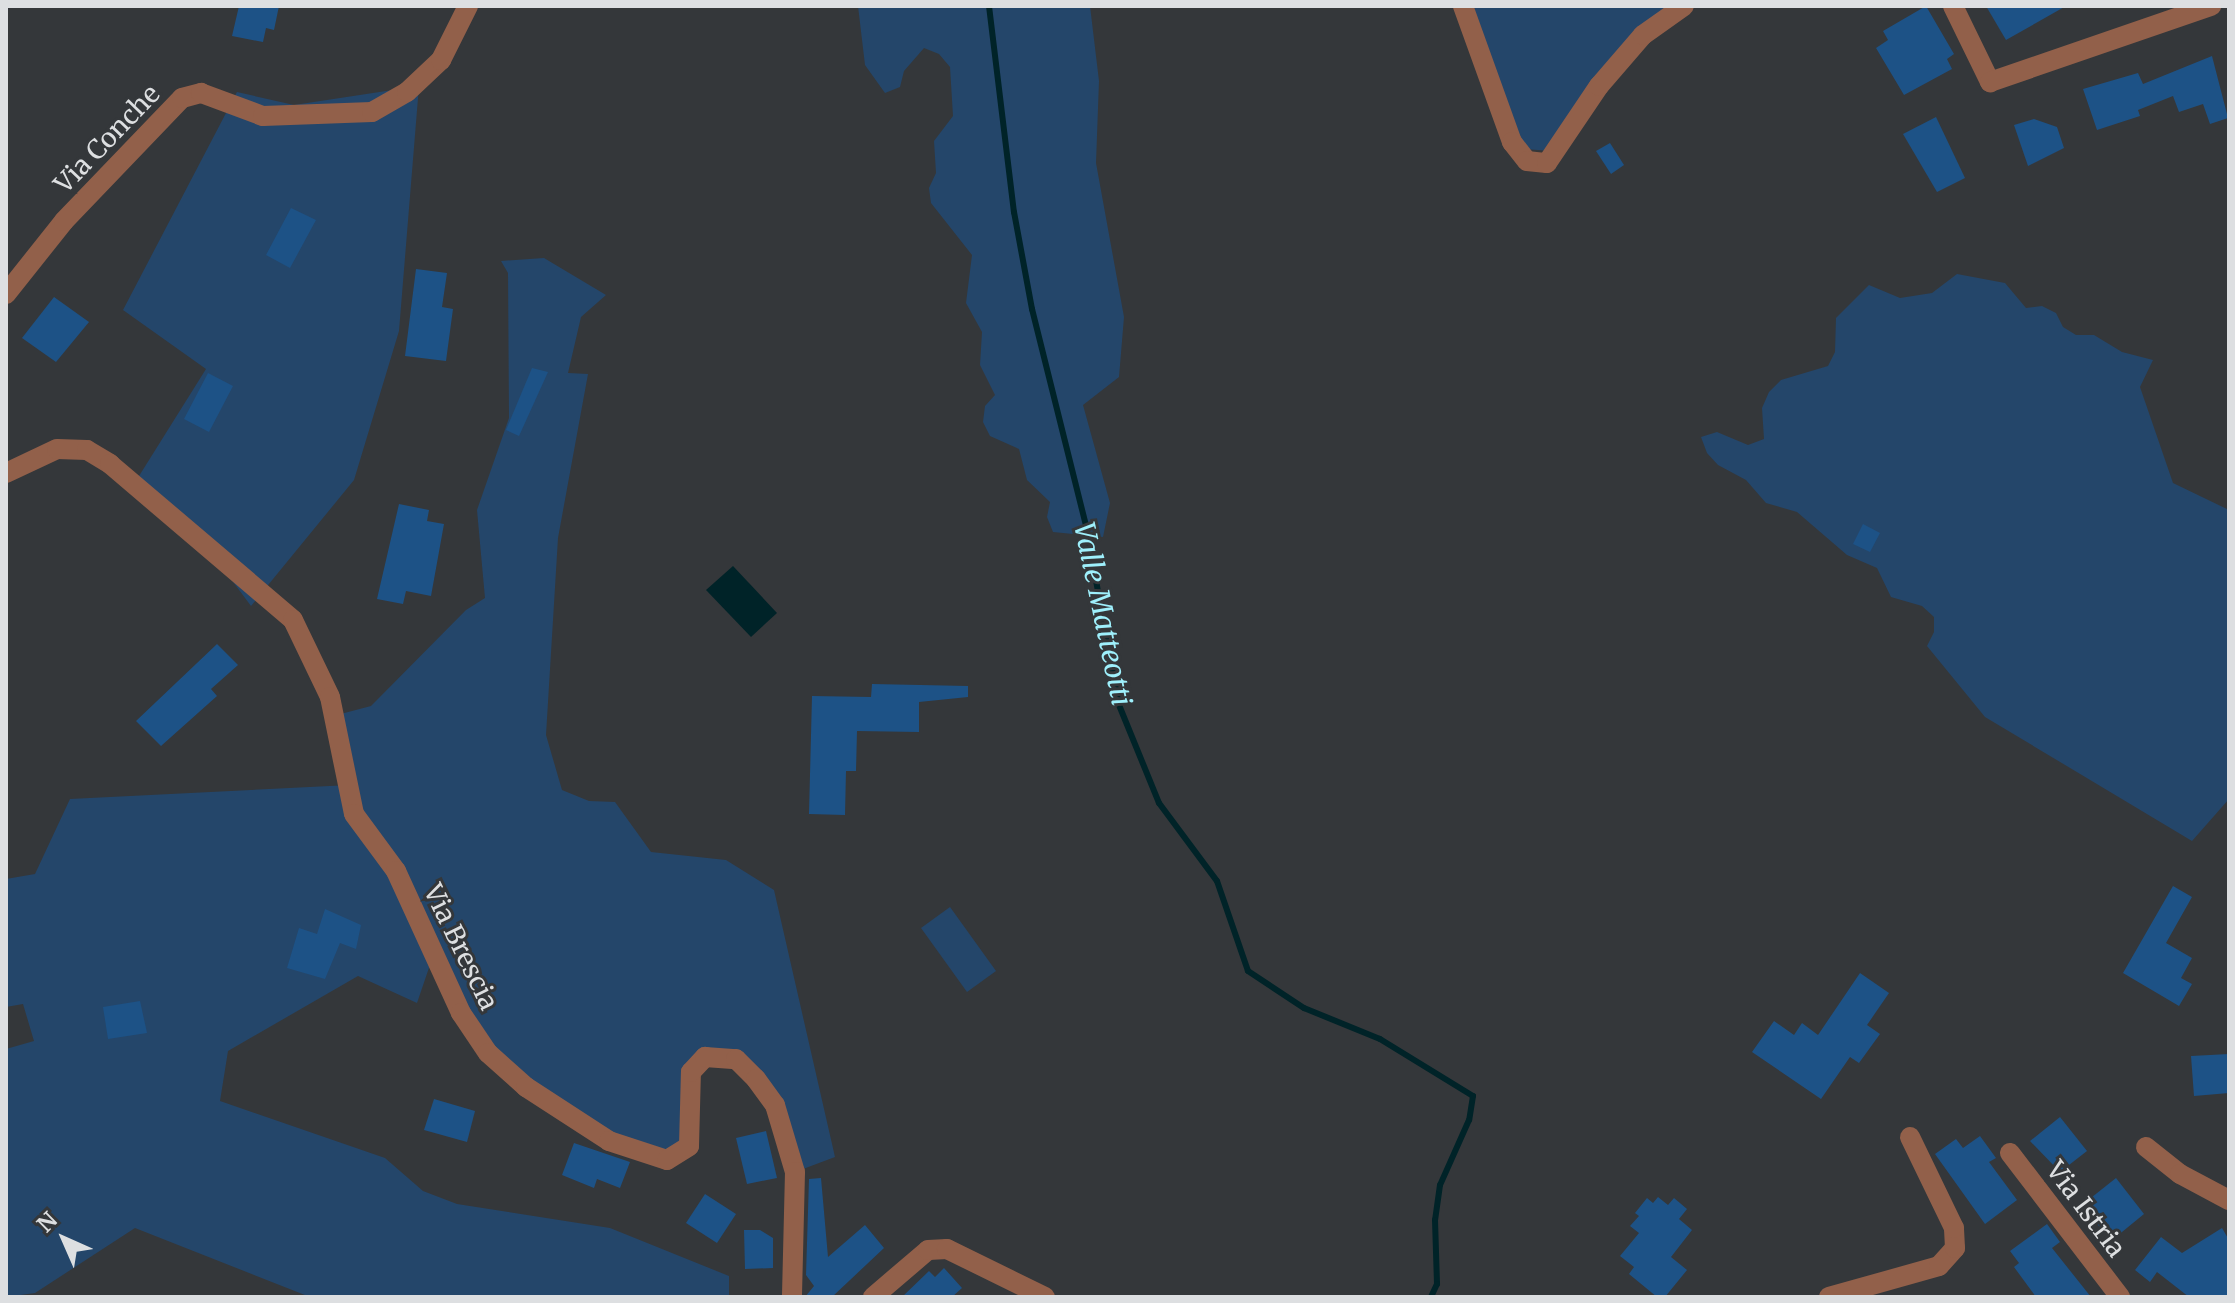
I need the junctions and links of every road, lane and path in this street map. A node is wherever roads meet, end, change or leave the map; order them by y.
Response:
1 (468, 6) edge
2 (1463, 6) edge
3 (1684, 6) edge
4 (1953, 6) edge
5 (2211, 6) edge
6 (6, 294) edge
7 (6, 473) edge
8 (1910, 1137) dead end
9 (2146, 1147) dead end
10 (2010, 1153) dead end
11 (2229, 1200) edge
12 (792, 1297) edge
13 (873, 1297) edge
14 (1045, 1297) edge
15 (1829, 1297) edge
16 (2120, 1297) edge

1 - 6 street, Via Conche
2 - 3 street
4 - 5 street
7 - 12 street, Via Brescia
8 - 15 street
9 - 11 street
10 - 16 street, Via Istria
13 - 14 street

